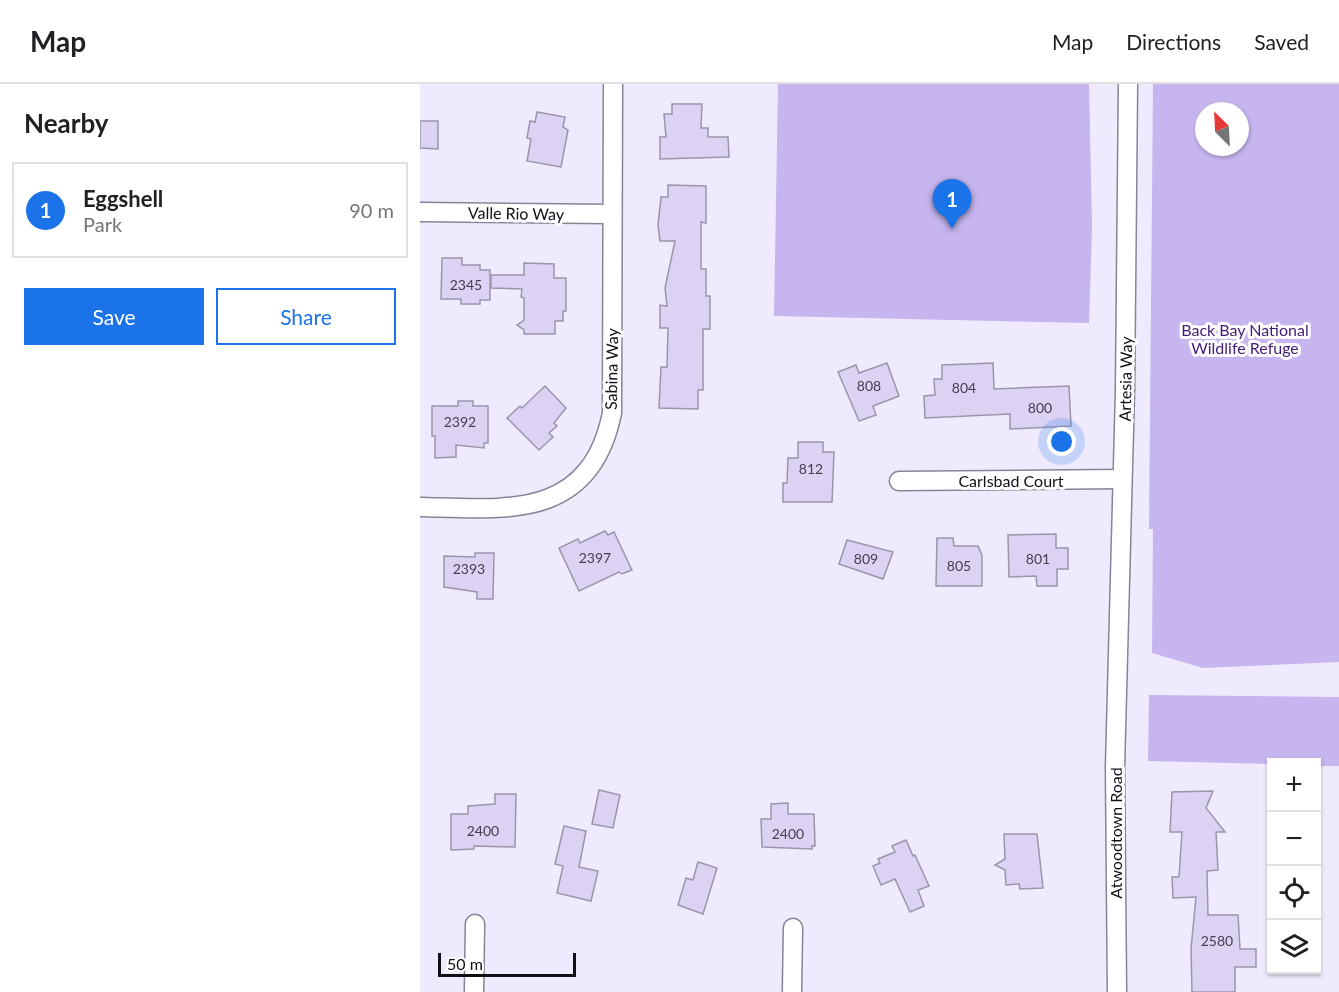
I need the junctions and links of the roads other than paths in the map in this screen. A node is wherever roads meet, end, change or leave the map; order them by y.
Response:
1 (613, 84) edge
2 (1128, 84) edge
3 (420, 212) edge
4 (612, 214) junction
5 (1122, 479) junction
6 (899, 481) dead end
7 (420, 507) edge
8 (1118, 675) joint
9 (475, 924) dead end
10 (792, 928) dead end
11 (474, 992) edge
12 (792, 992) edge
13 (1117, 992) edge

1 - 4 street, Sabina Way
2 - 5 street, Artesia Way
3 - 4 street, Valle Rio Way
4 - 7 street, Sabina Way
5 - 6 street, Carlsbad Court
5 - 8 street, Artesia Way
8 - 13 street, Atwoodtown Road
9 - 11 street
10 - 12 street

